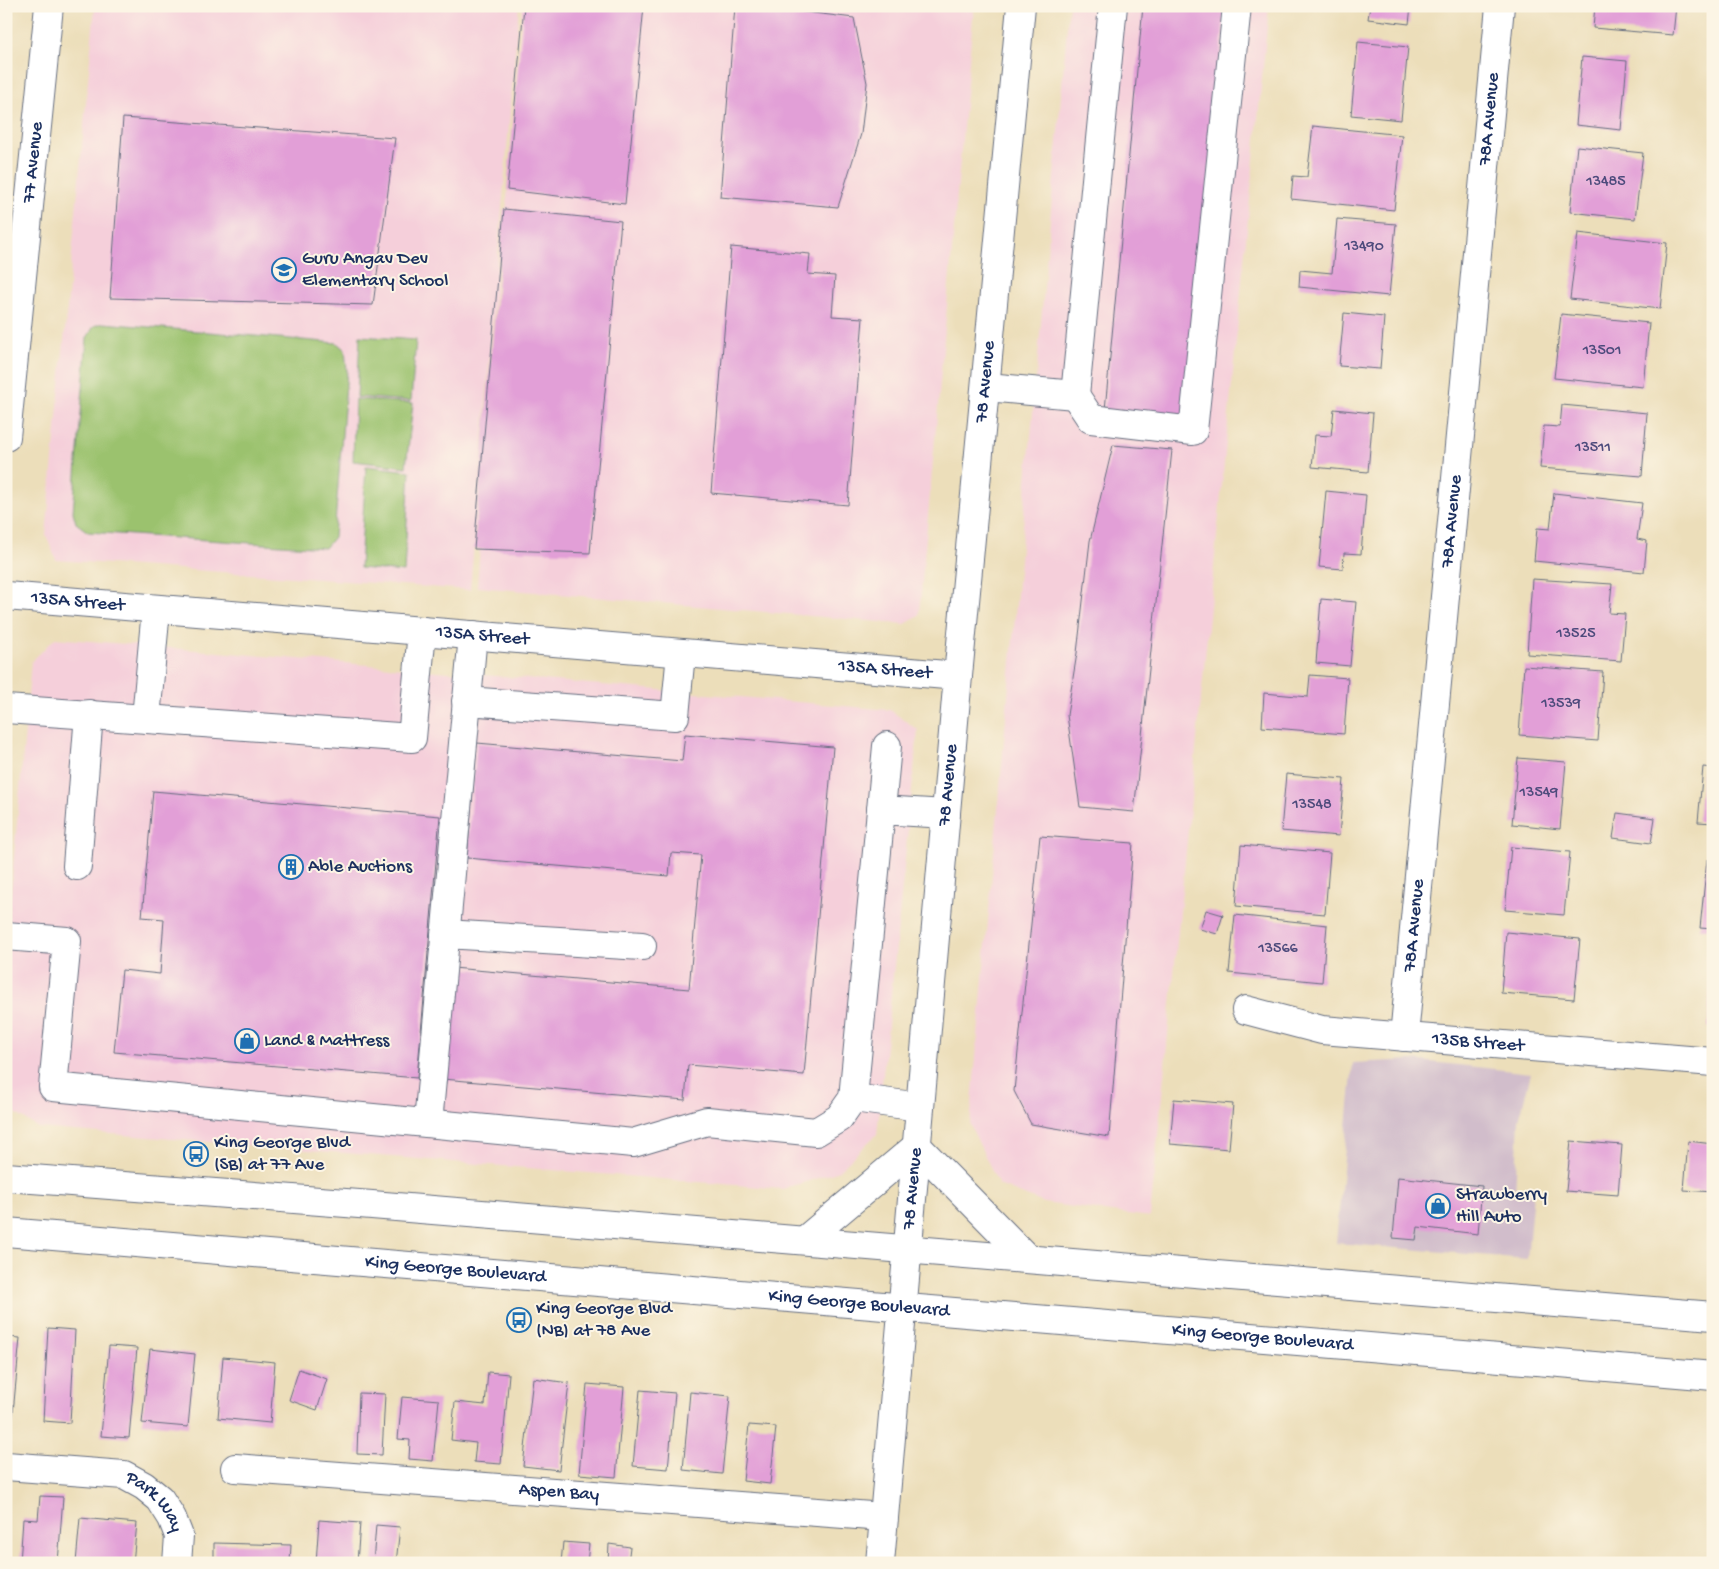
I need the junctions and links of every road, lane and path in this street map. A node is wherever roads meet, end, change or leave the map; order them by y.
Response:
1 (48, 6) edge
2 (1022, 6) edge
3 (1113, 6) edge
4 (1237, 6) edge
5 (1500, 6) edge
6 (987, 387) junction
7 (1075, 395) junction
8 (6, 437) edge
9 (6, 596) edge
10 (156, 609) junction
11 (422, 631) junction
12 (473, 636) junction
13 (681, 653) junction
14 (958, 676) junction
15 (466, 701) junction
16 (6, 709) edge
17 (89, 714) junction
18 (146, 718) junction
19 (886, 746) dead end
20 (882, 810) junction
21 (946, 814) junction
22 (77, 866) dead end
23 (445, 934) junction
24 (6, 936) edge
25 (642, 946) dead end
26 (1246, 1010) dead end
27 (1404, 1037) junction
28 (1713, 1062) edge
29 (853, 1098) junction
30 (920, 1107) junction
31 (428, 1123) junction
32 (917, 1146) junction
33 (6, 1178) edge
34 (6, 1232) edge
35 (805, 1240) junction
36 (908, 1248) junction
37 (1027, 1258) junction
38 (903, 1308) junction
39 (1713, 1316) edge
40 (1713, 1376) edge
41 (6, 1466) edge
42 (235, 1468) dead end
43 (884, 1517) junction
44 (178, 1563) edge
45 (880, 1563) edge

1 - 8 street, 77 Avenue
2 - 6 street, 78 Avenue
3 - 7 street
4 - 7 street
5 - 27 street, 78A Avenue
6 - 7 street
6 - 14 street, 78 Avenue
9 - 10 street, 135A Street
10 - 11 street, 135A Street
10 - 18 street
11 - 12 street, 135A Street
11 - 18 street
12 - 13 street, 135A Street
12 - 15 street
13 - 14 street, 135A Street
13 - 15 street
14 - 21 street, 78 Avenue
15 - 23 street
16 - 17 street
17 - 18 street
17 - 22 street
19 - 20 street
20 - 21 street
20 - 29 street
21 - 30 street, 78 Avenue
23 - 25 street
23 - 31 street
24 - 31 street
26 - 27 street, 135B Street
27 - 28 street, 135B Street
29 - 30 street
29 - 31 street
30 - 32 street, 78 Avenue
32 - 35 street
32 - 36 street, 78 Avenue
32 - 37 street
33 - 35 street
34 - 38 street, King George Boulevard
35 - 36 street
36 - 37 street
36 - 38 street, 78 Avenue
37 - 39 street
38 - 40 street, King George Boulevard
38 - 43 street, 78 Avenue
41 - 44 street, Park Way
42 - 43 street, Aspen Bay
43 - 45 street, 78 Avenue

